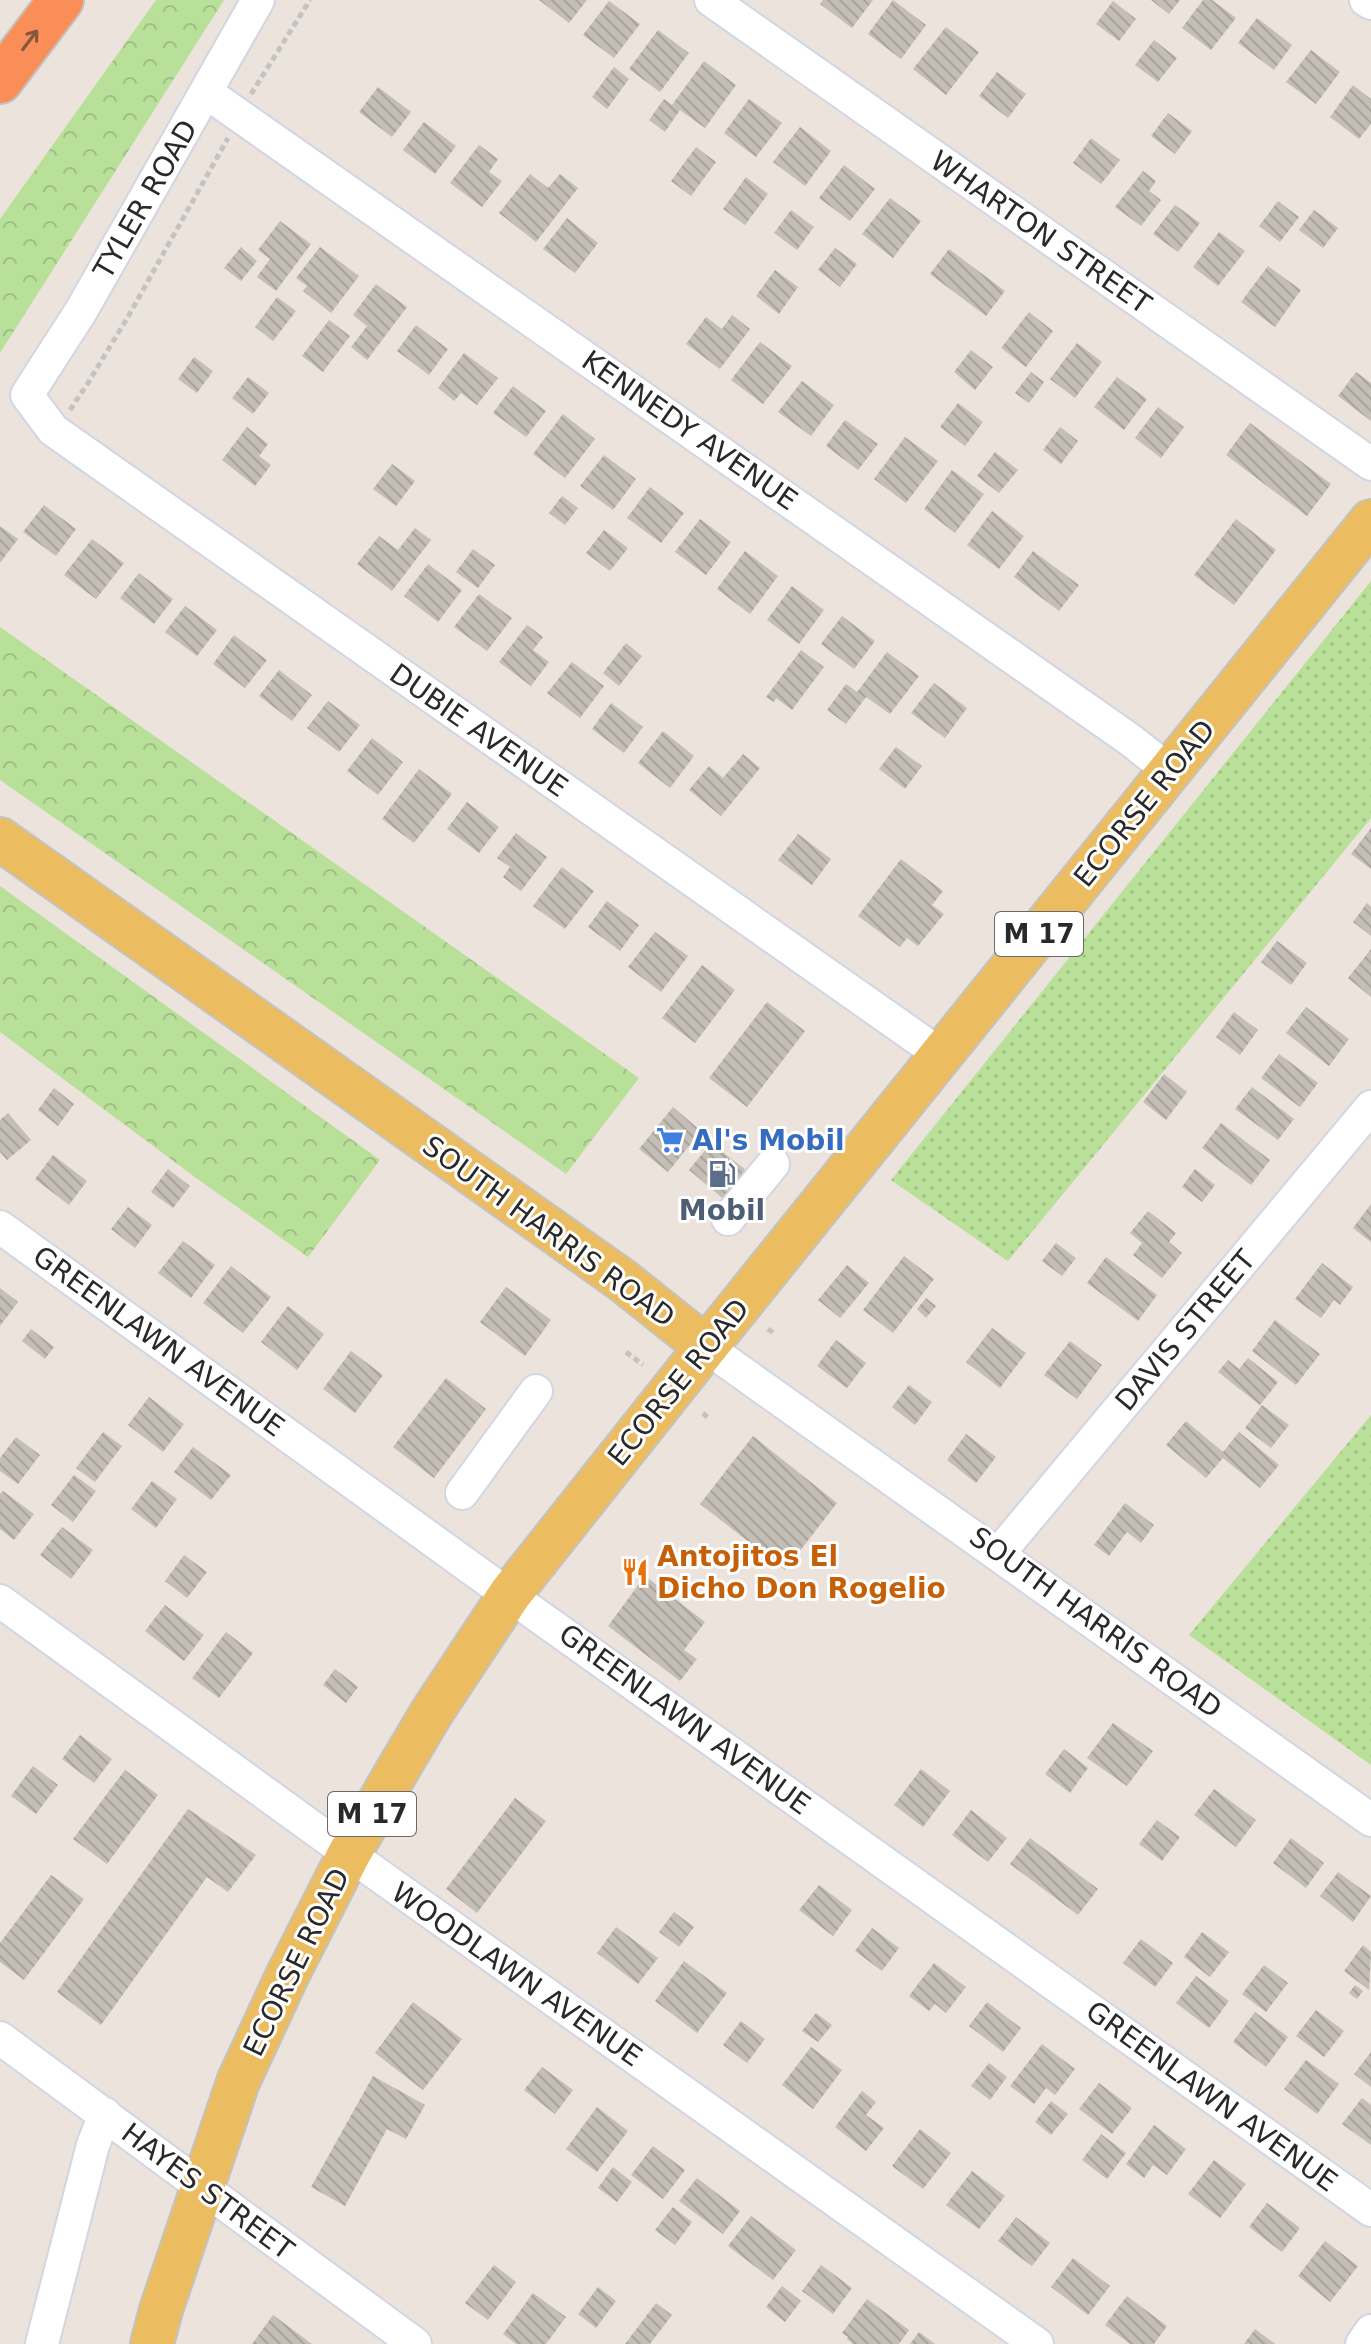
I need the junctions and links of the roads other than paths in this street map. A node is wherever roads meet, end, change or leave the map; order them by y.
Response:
1 (61, 0) edge
2 (258, 0) edge
3 (711, 0) edge
4 (0, 81) edge
5 (207, 93) junction
6 (27, 395) joint
7 (1371, 464) edge
8 (1371, 521) edge
9 (1170, 771) junction
10 (0, 839) edge
11 (941, 1055) junction
12 (1371, 1107) edge
13 (773, 1164) dead end
14 (728, 1219) dead end
15 (0, 1227) edge
16 (706, 1347) junction
17 (536, 1391) dead end
18 (462, 1493) dead end
19 (999, 1553) junction
20 (510, 1594) junction
21 (0, 1601) edge
22 (1371, 1820) edge
23 (349, 1854) junction
24 (0, 2038) edge
25 (105, 2114) junction
26 (201, 2187) junction
27 (1371, 2210) edge
28 (1371, 2331) edge
29 (42, 2344) edge
30 (152, 2344) edge
31 (415, 2344) edge
32 (1037, 2344) edge
33 (1362, 2344) edge

4 -> 1 highway
2 - 5 street, TYLER ROAD
3 - 7 street, WHARTON STREET
5 - 6 street, TYLER ROAD
5 - 9 street, KENNEDY AVENUE
6 - 11 street, DUBIE AVENUE
8 - 9 main road, ECORSE ROAD / M 17
9 - 11 main road, ECORSE ROAD / M 17
10 - 16 main road, SOUTH HARRIS ROAD
11 - 16 main road, ECORSE ROAD / M 17
12 - 19 street, DAVIS STREET
13 - 14 street
15 - 20 street, GREENLAWN AVENUE
16 - 19 street, SOUTH HARRIS ROAD
16 - 20 main road, ECORSE ROAD / M 17
17 - 18 street
19 - 22 street, SOUTH HARRIS ROAD
20 - 23 main road, ECORSE ROAD / M 17
20 - 27 street, GREENLAWN AVENUE
21 - 23 street, WOODLAWN AVENUE
23 - 26 main road, ECORSE ROAD / M 17
23 - 32 street, WOODLAWN AVENUE
24 - 25 street, HAYES STREET
25 - 26 street, HAYES STREET
25 - 29 street
26 - 30 main road, ECORSE ROAD / M 17
26 - 31 street, HAYES STREET
28 - 33 street

